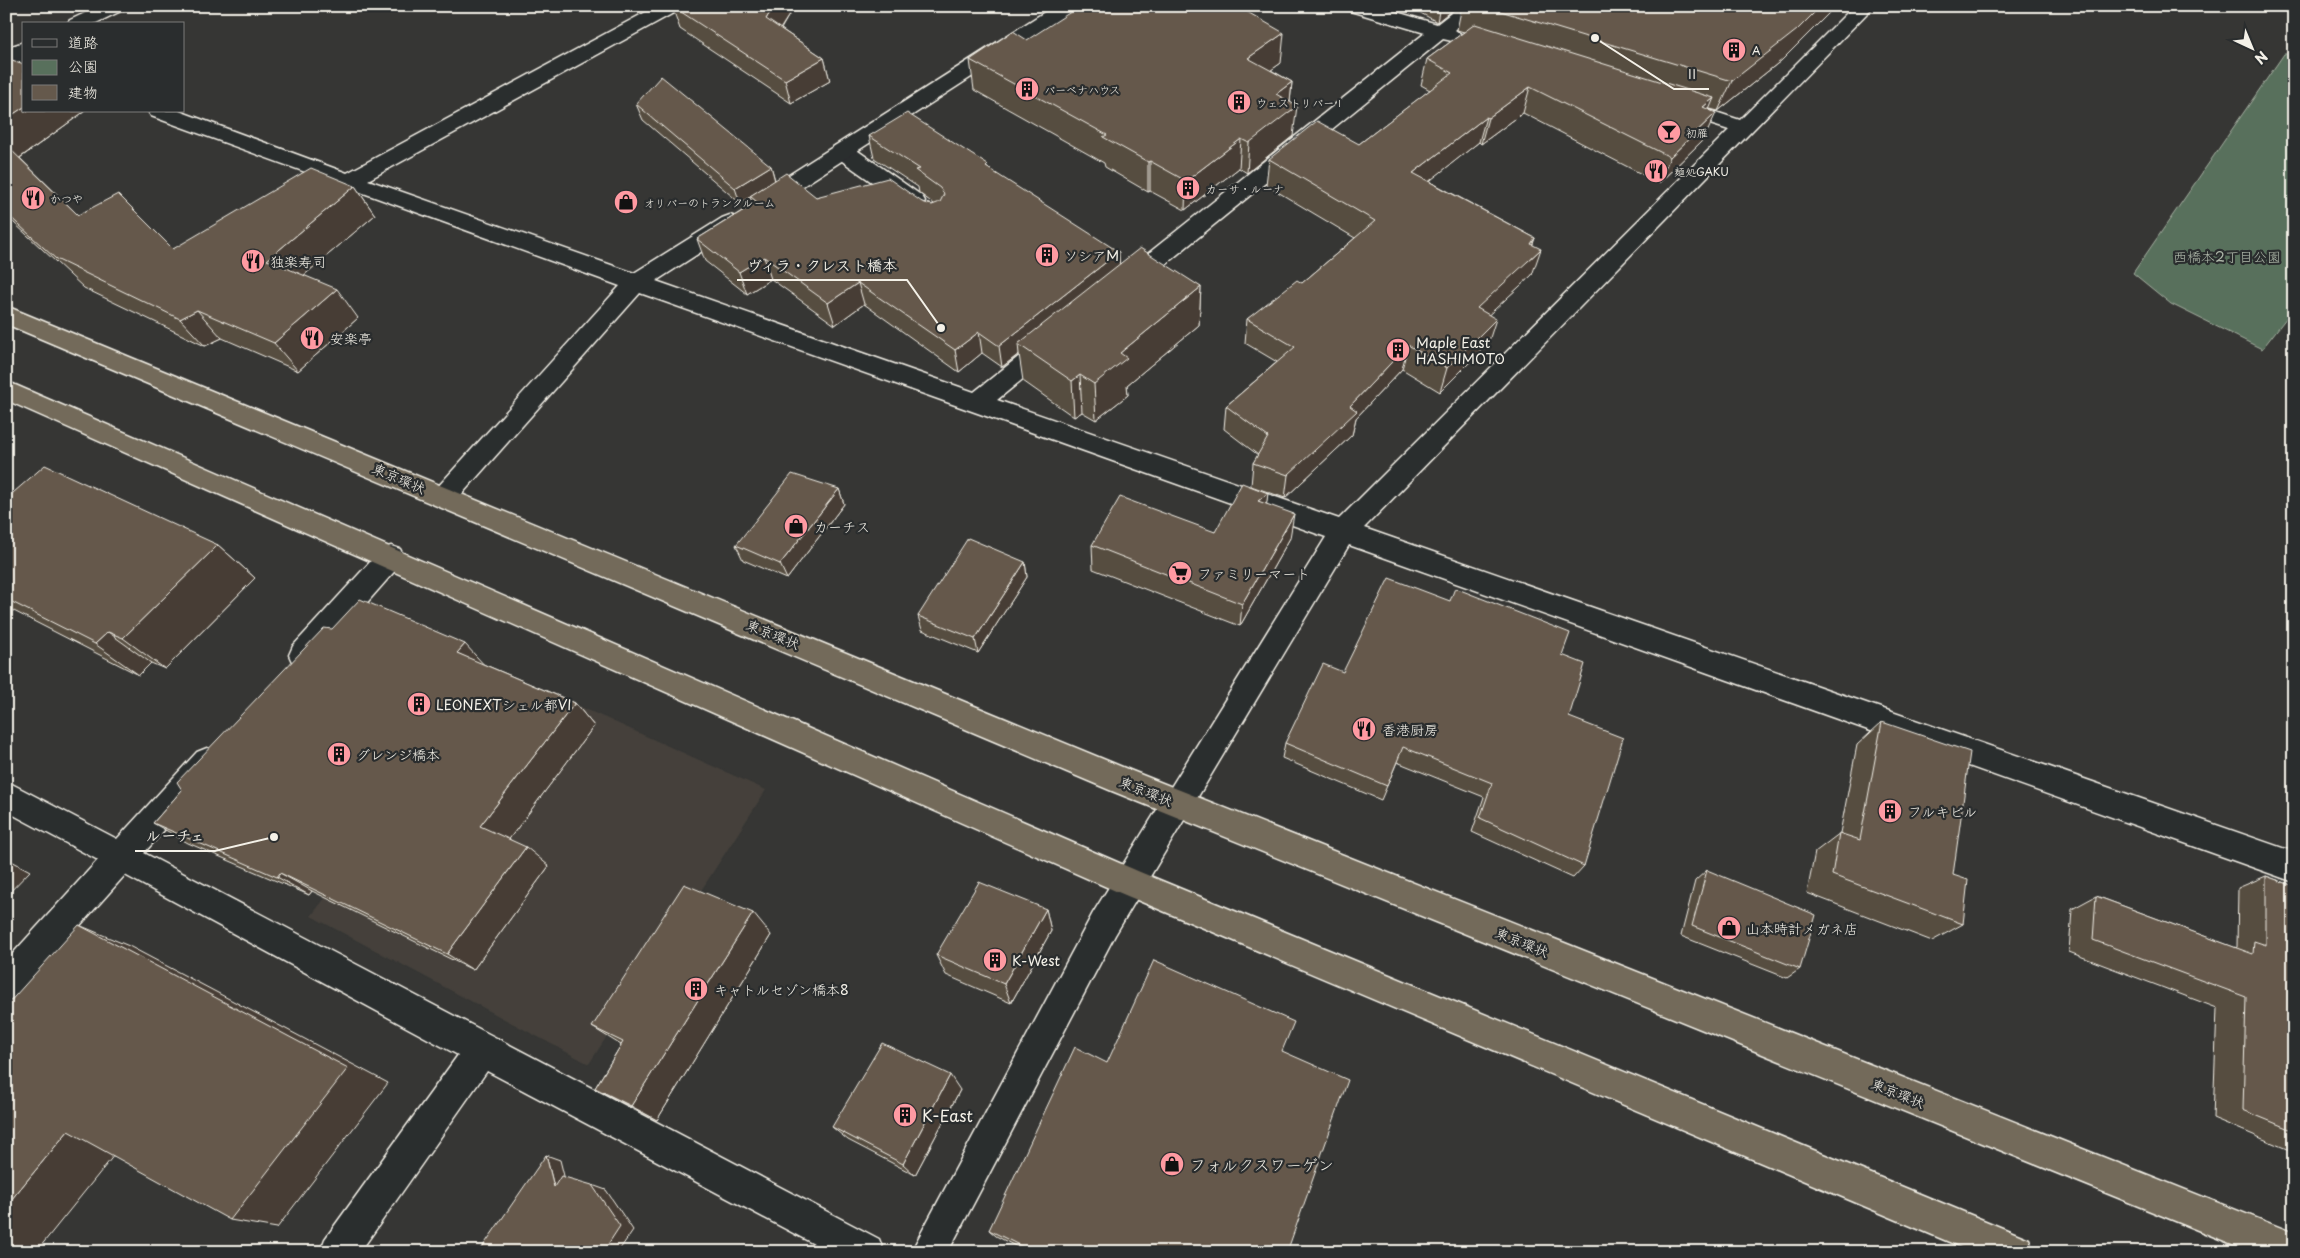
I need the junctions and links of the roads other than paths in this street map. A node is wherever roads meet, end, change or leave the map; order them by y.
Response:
1 (116, 6) edge
2 (672, 6) edge
3 (1068, 6) edge
4 (1354, 6) edge
5 (1472, 6) edge
6 (1865, 6) edge
7 (81, 22) edge
8 (1440, 32) junction
9 (1468, 41) edge
10 (22, 49) edge
11 (6, 56) edge
12 (22, 61) edge
13 (1659, 101) edge
14 (161, 112) edge
15 (1744, 128) junction
16 (843, 150) junction
17 (349, 182) junction
18 (928, 211) edge
19 (637, 282) junction
20 (1109, 297) edge
21 (6, 314) edge
22 (1063, 334) edge
23 (6, 390) edge
24 (978, 402) junction
25 (444, 497) junction
26 (1344, 531) junction
27 (391, 557) junction
28 (284, 675) edge
29 (226, 740) edge
30 (6, 795) edge
31 (1176, 803) junction
32 (122, 856) junction
33 (2294, 867) edge
34 (1129, 882) junction
35 (6, 985) edge
36 (482, 1050) junction
37 (2294, 1251) edge
38 (338, 1252) edge
39 (866, 1252) edge
40 (929, 1252) edge
41 (2016, 1252) edge

1 - 7 street
2 - 17 street
3 - 16 street
4 - 8 street
5 - 8 street
6 - 15 street
8 - 9 street
8 - 20 street
10 - 11 street
11 - 12 street
13 - 15 street
14 - 17 street
15 - 26 street
16 - 18 street
16 - 19 street
17 - 19 street
19 - 24 street
19 - 25 street
21 - 25 highway, 東京環状
22 - 24 street
23 - 27 highway
24 - 26 street
25 - 31 highway, 東京環状
26 - 31 street
26 - 33 street
27 - 28 street
27 - 34 highway
29 - 32 street
30 - 32 street
31 - 34 street
31 - 37 highway, 東京環状
32 - 35 street
32 - 36 street
34 - 40 street
34 - 41 highway
36 - 38 street
36 - 39 street

